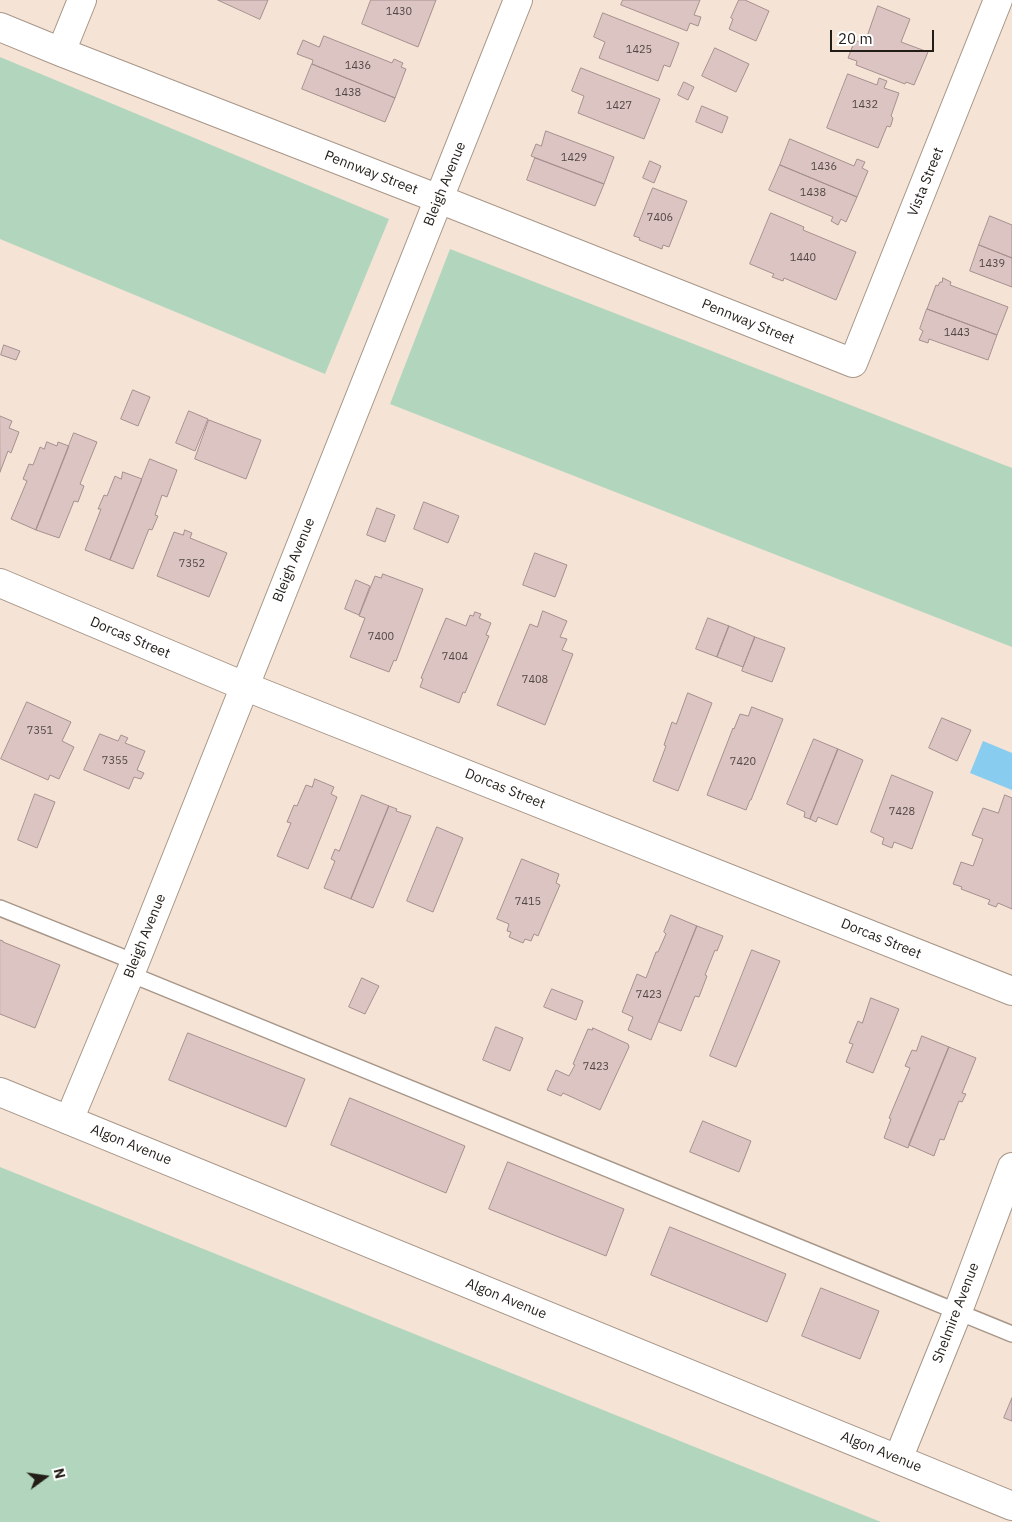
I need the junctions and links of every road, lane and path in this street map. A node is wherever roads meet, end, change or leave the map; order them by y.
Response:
1 (82, 0) edge
2 (518, 0) edge
3 (998, 0) edge
4 (0, 27) edge
5 (61, 52) junction
6 (439, 199) junction
7 (853, 364) joint
8 (0, 584) edge
9 (244, 686) junction
10 (0, 908) edge
11 (132, 968) junction
12 (1012, 991) edge
13 (0, 1092) edge
14 (69, 1120) junction
15 (1012, 1167) edge
16 (958, 1310) junction
17 (1012, 1334) edge
18 (898, 1459) junction
19 (1012, 1506) edge

1 - 5 street
2 - 6 street, Bleigh Avenue
3 - 7 street, Vista Street
4 - 5 street, Pennway Street
5 - 6 street, Pennway Street
6 - 7 street, Pennway Street
6 - 9 street, Bleigh Avenue
8 - 9 street, Dorcas Street
9 - 11 street, Bleigh Avenue
9 - 12 street, Dorcas Street
10 - 11 lane
11 - 14 street, Bleigh Avenue
11 - 16 lane
13 - 14 street, Algon Avenue
14 - 18 street, Algon Avenue
15 - 16 street, Shelmire Avenue
16 - 17 lane
16 - 18 street, Shelmire Avenue
18 - 19 street, Algon Avenue

